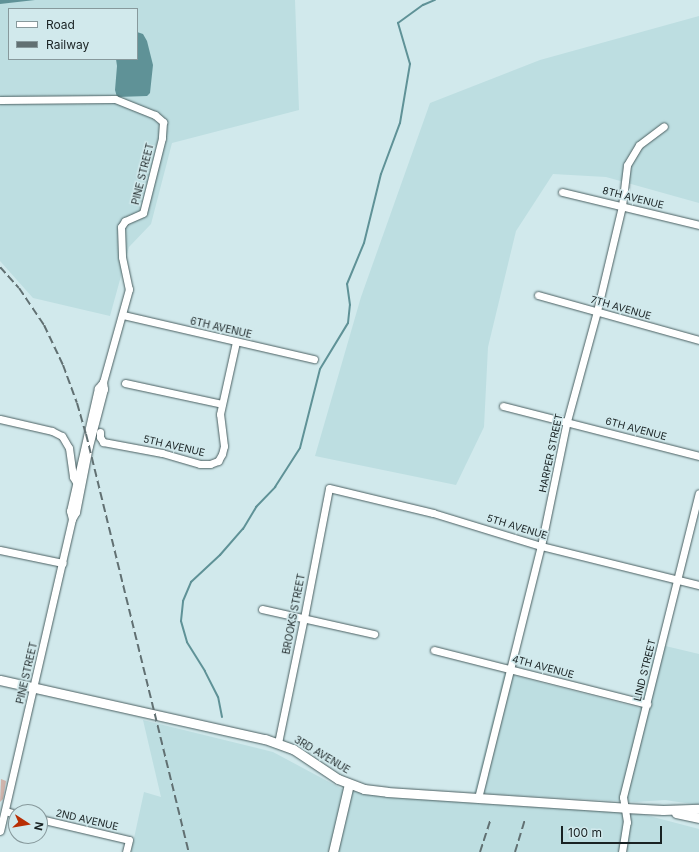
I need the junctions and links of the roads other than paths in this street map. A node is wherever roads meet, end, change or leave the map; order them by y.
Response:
1 (0, 100) edge
2 (664, 126) dead end
3 (562, 192) dead end
4 (622, 206) junction
5 (699, 225) edge
6 (538, 295) dead end
7 (597, 311) junction
8 (123, 315) junction
9 (699, 340) edge
10 (236, 342) junction
11 (314, 359) dead end
12 (103, 382) junction
13 (125, 383) dead end
14 (222, 404) junction
15 (503, 406) dead end
16 (0, 419) edge
17 (567, 421) junction
18 (100, 432) dead end
19 (699, 456) edge
20 (76, 482) junction
21 (329, 488) joint
22 (699, 493) edge
23 (72, 519) junction
24 (541, 546) junction
25 (0, 550) edge
26 (63, 563) junction
27 (678, 580) junction
28 (699, 585) edge
29 (262, 609) dead end
30 (304, 618) junction
31 (374, 634) dead end
32 (434, 650) dead end
33 (510, 668) junction
34 (0, 680) edge
35 (34, 687) junction
36 (647, 704) junction
37 (278, 743) junction
38 (349, 784) junction
39 (478, 798) junction
40 (625, 808) junction
41 (699, 808) edge
42 (663, 810) junction
43 (5, 811) junction
44 (8, 812) edge
45 (699, 818) edge
46 (48, 821) edge
47 (0, 831) edge
48 (126, 852) edge
49 (332, 852) edge
50 (622, 852) edge

1 - 8 street, PINE STREET
2 - 4 street, HARPER STREET
3 - 4 street, 8TH AVENUE
4 - 5 street, 8TH AVENUE
4 - 7 street, HARPER STREET
6 - 7 street, 7TH AVENUE
7 - 9 street, 7TH AVENUE
7 - 17 street, HARPER STREET
8 - 10 street, 6TH AVENUE
8 - 12 street, PINE STREET
10 - 11 street, 6TH AVENUE
10 - 14 street, 5TH AVENUE
12 - 20 street, PINE STREET
12 - 23 street, PINE STREET
13 - 14 street
14 - 18 street, 5TH AVENUE
15 - 17 street, 6TH AVENUE
16 - 20 street
17 - 19 street, 6TH AVENUE
17 - 24 street, HARPER STREET
20 - 23 street, PINE STREET
21 - 24 street, 5TH AVENUE
21 - 30 street, BROOKS STREET
22 - 27 street, LIND STREET
23 - 26 street, PINE STREET
24 - 27 street, 5TH AVENUE
24 - 33 street, HARPER STREET
25 - 26 street
26 - 35 street, PINE STREET
27 - 28 street, 5TH AVENUE
27 - 36 street, LIND STREET
29 - 30 street
30 - 31 street
30 - 37 street, BROOKS STREET
32 - 33 street, 4TH AVENUE
33 - 36 street, 4TH AVENUE
33 - 39 street, HARPER STREET
34 - 35 street, 3RD AVENUE
35 - 37 street, 3RD AVENUE
35 - 43 street, PINE STREET
36 - 40 street, LIND STREET
37 - 38 street, 3RD AVENUE
38 - 39 street, 3RD AVENUE
38 - 49 street
39 - 40 street, 3RD AVENUE
40 - 42 street, 3RD AVENUE
40 - 50 street, LIND STREET
41 - 42 street, 3RD AVENUE
42 - 45 street, 3RD AVENUE
43 - 44 street
43 - 47 street, PINE STREET
46 - 48 street, 2ND AVENUE

